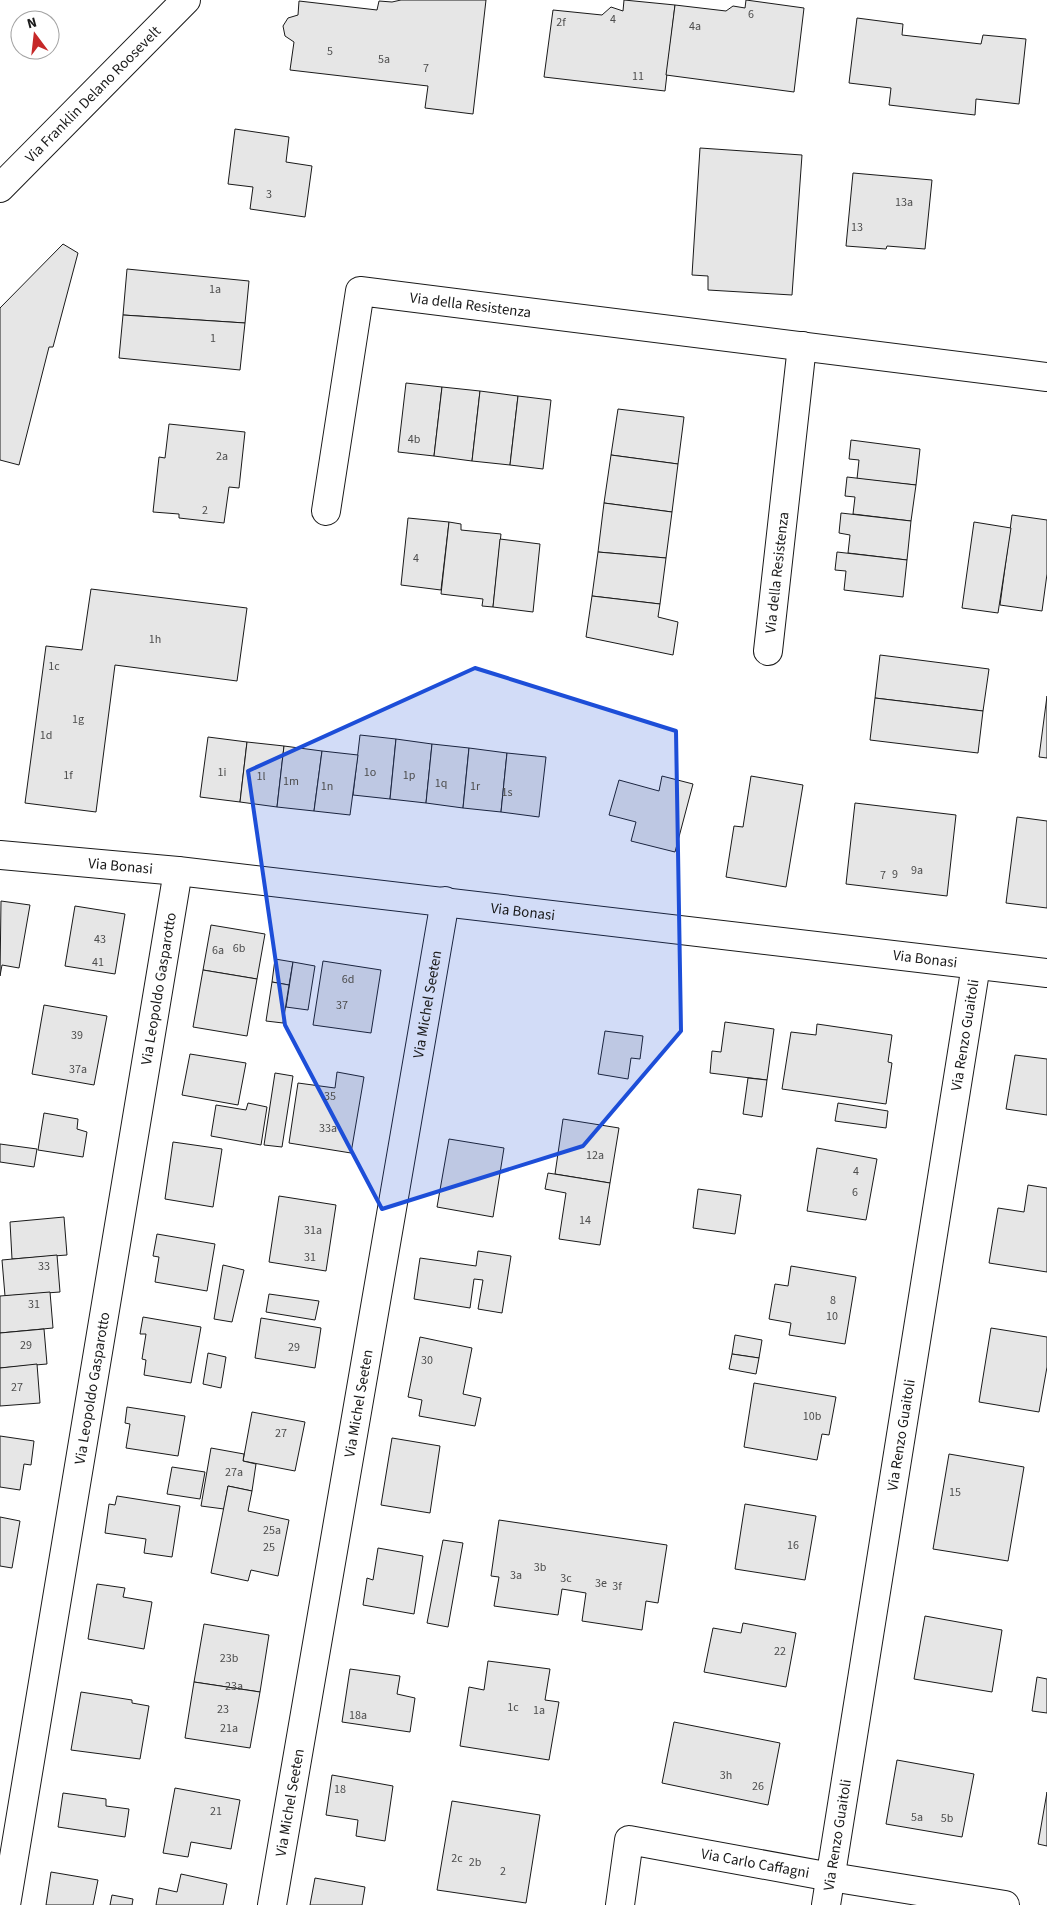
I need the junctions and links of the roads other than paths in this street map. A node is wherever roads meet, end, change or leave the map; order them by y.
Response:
1 (186, 0) edge
2 (0, 188) edge
3 (802, 346) junction
4 (1047, 377) edge
5 (326, 511) dead end
6 (768, 651) dead end
7 (0, 855) edge
8 (178, 871) junction
9 (445, 901) junction
10 (976, 965) junction
11 (1047, 973) edge
12 (831, 1877) junction
13 (6, 1905) edge
14 (272, 1905) edge
15 (620, 1905) edge
16 (826, 1905) edge
17 (1005, 1905) edge

1 - 2 street, Via Franklin Delano Roosevelt
3 - 4 street, Via della Resistenza
3 - 5 street, Via della Resistenza
3 - 6 street, Via della Resistenza
7 - 8 street, Via Bonasi
8 - 9 street, Via Bonasi
8 - 13 street, Via Leopoldo Gasparotto
9 - 10 street, Via Bonasi
9 - 14 street, Via Michel Seeten
10 - 11 street, Via Bonasi
10 - 12 street, Via Renzo Guaitoli
12 - 15 street, Via Carlo Caffagni
12 - 16 street, Via Renzo Guaitoli
12 - 17 street, Via Carlo Caffagni

